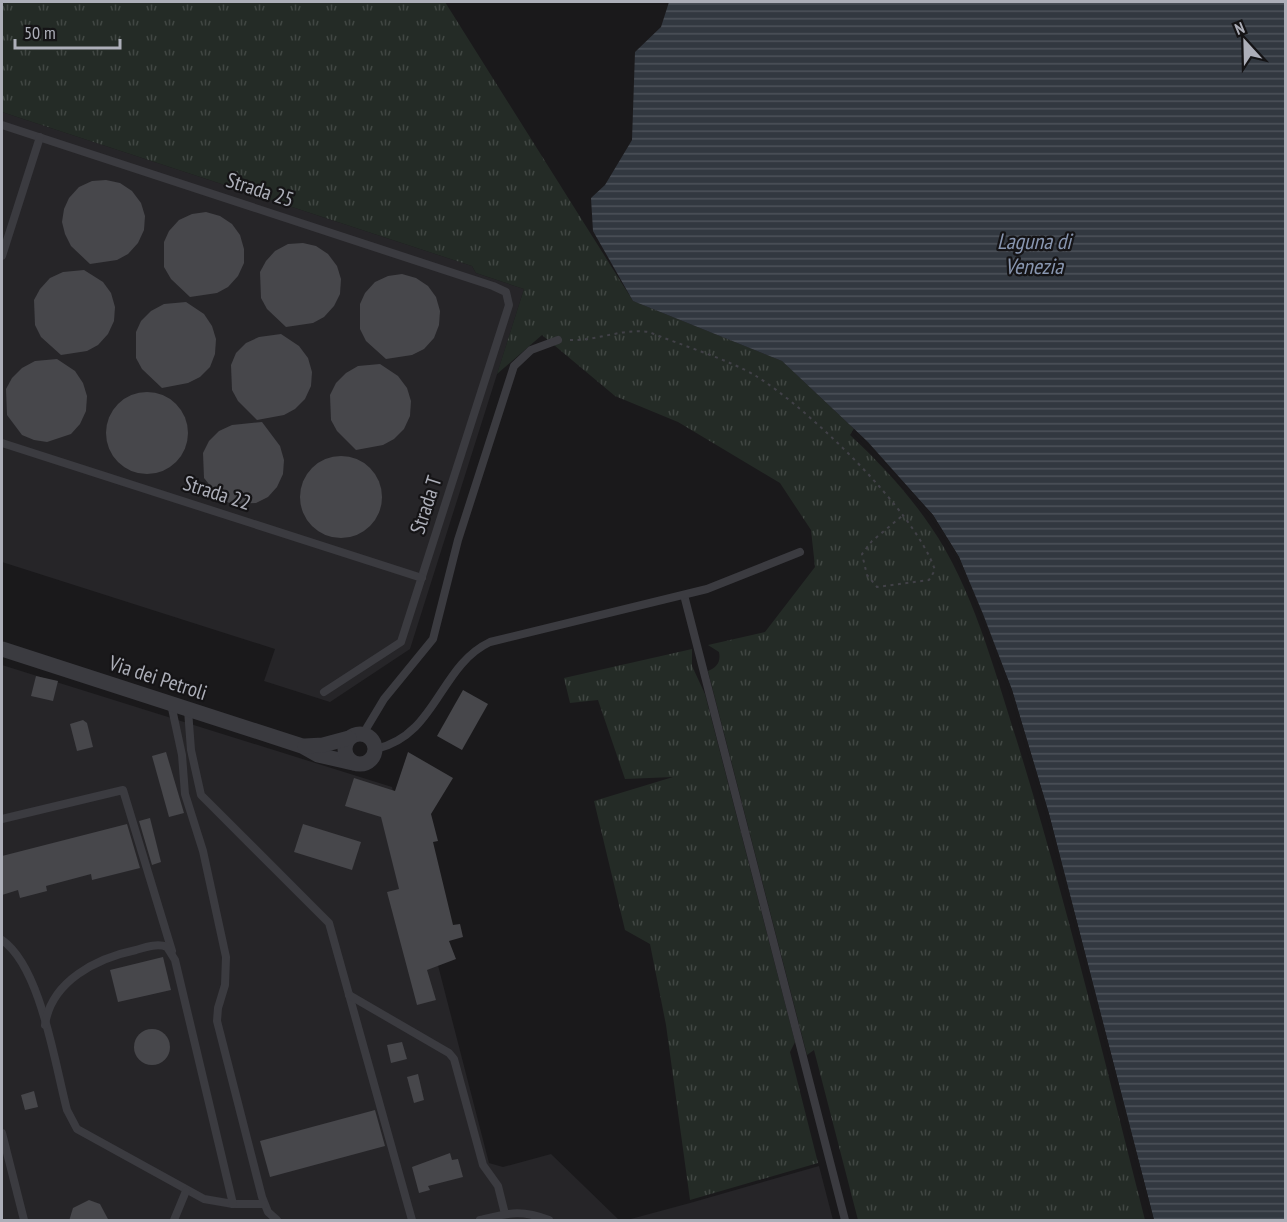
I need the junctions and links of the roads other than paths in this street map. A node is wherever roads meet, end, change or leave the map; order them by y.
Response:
1 (2, 125) edge
2 (40, 137) junction
3 (2, 256) edge
4 (506, 292) joint
5 (558, 340) road end
6 (2, 443) edge
7 (800, 552) dead end
8 (422, 578) junction
9 (684, 595) junction
10 (2, 649) edge
11 (324, 692) dead end
12 (171, 704) junction
13 (188, 710) junction
14 (356, 736) junction
15 (302, 746) junction
16 (376, 749) junction
17 (353, 763) junction
18 (2, 819) edge
19 (2, 940) edge
20 (175, 960) junction
21 (349, 995) junction
22 (45, 1025) junction
23 (2, 1136) edge
24 (186, 1191) junction
25 (233, 1204) junction
26 (264, 1204) junction
27 (501, 1217) edge
28 (24, 1221) edge
29 (174, 1221) edge
30 (277, 1221) edge
31 (412, 1221) edge
32 (480, 1221) edge
33 (549, 1221) edge
34 (845, 1221) edge

1 - 2 lane, Strada 25
2 - 3 lane
2 - 4 lane, Strada 25
4 - 8 lane, Strada T
5 - 14 lane
6 - 8 lane, Strada 22
7 - 9 lane
8 - 11 lane, Strada T
9 - 16 lane
9 - 34 lane
10 - 12 street, Via dei Petroli
12 - 13 street, Via dei Petroli
12 - 26 lane
13 - 15 street, Via dei Petroli
13 - 21 lane
14 - 15 street, Via dei Petroli
14 - 16 street
14 - 17 street
15 - 17 street, Via dei Petroli
16 - 17 street
18 - 20 lane
19 - 22 lane
20 - 22 lane
20 - 25 lane
21 - 27 lane
21 - 31 lane
22 - 24 lane
23 - 28 lane
24 - 25 lane
24 - 29 lane
25 - 26 lane
26 - 30 lane
27 - 32 lane
27 - 33 lane

